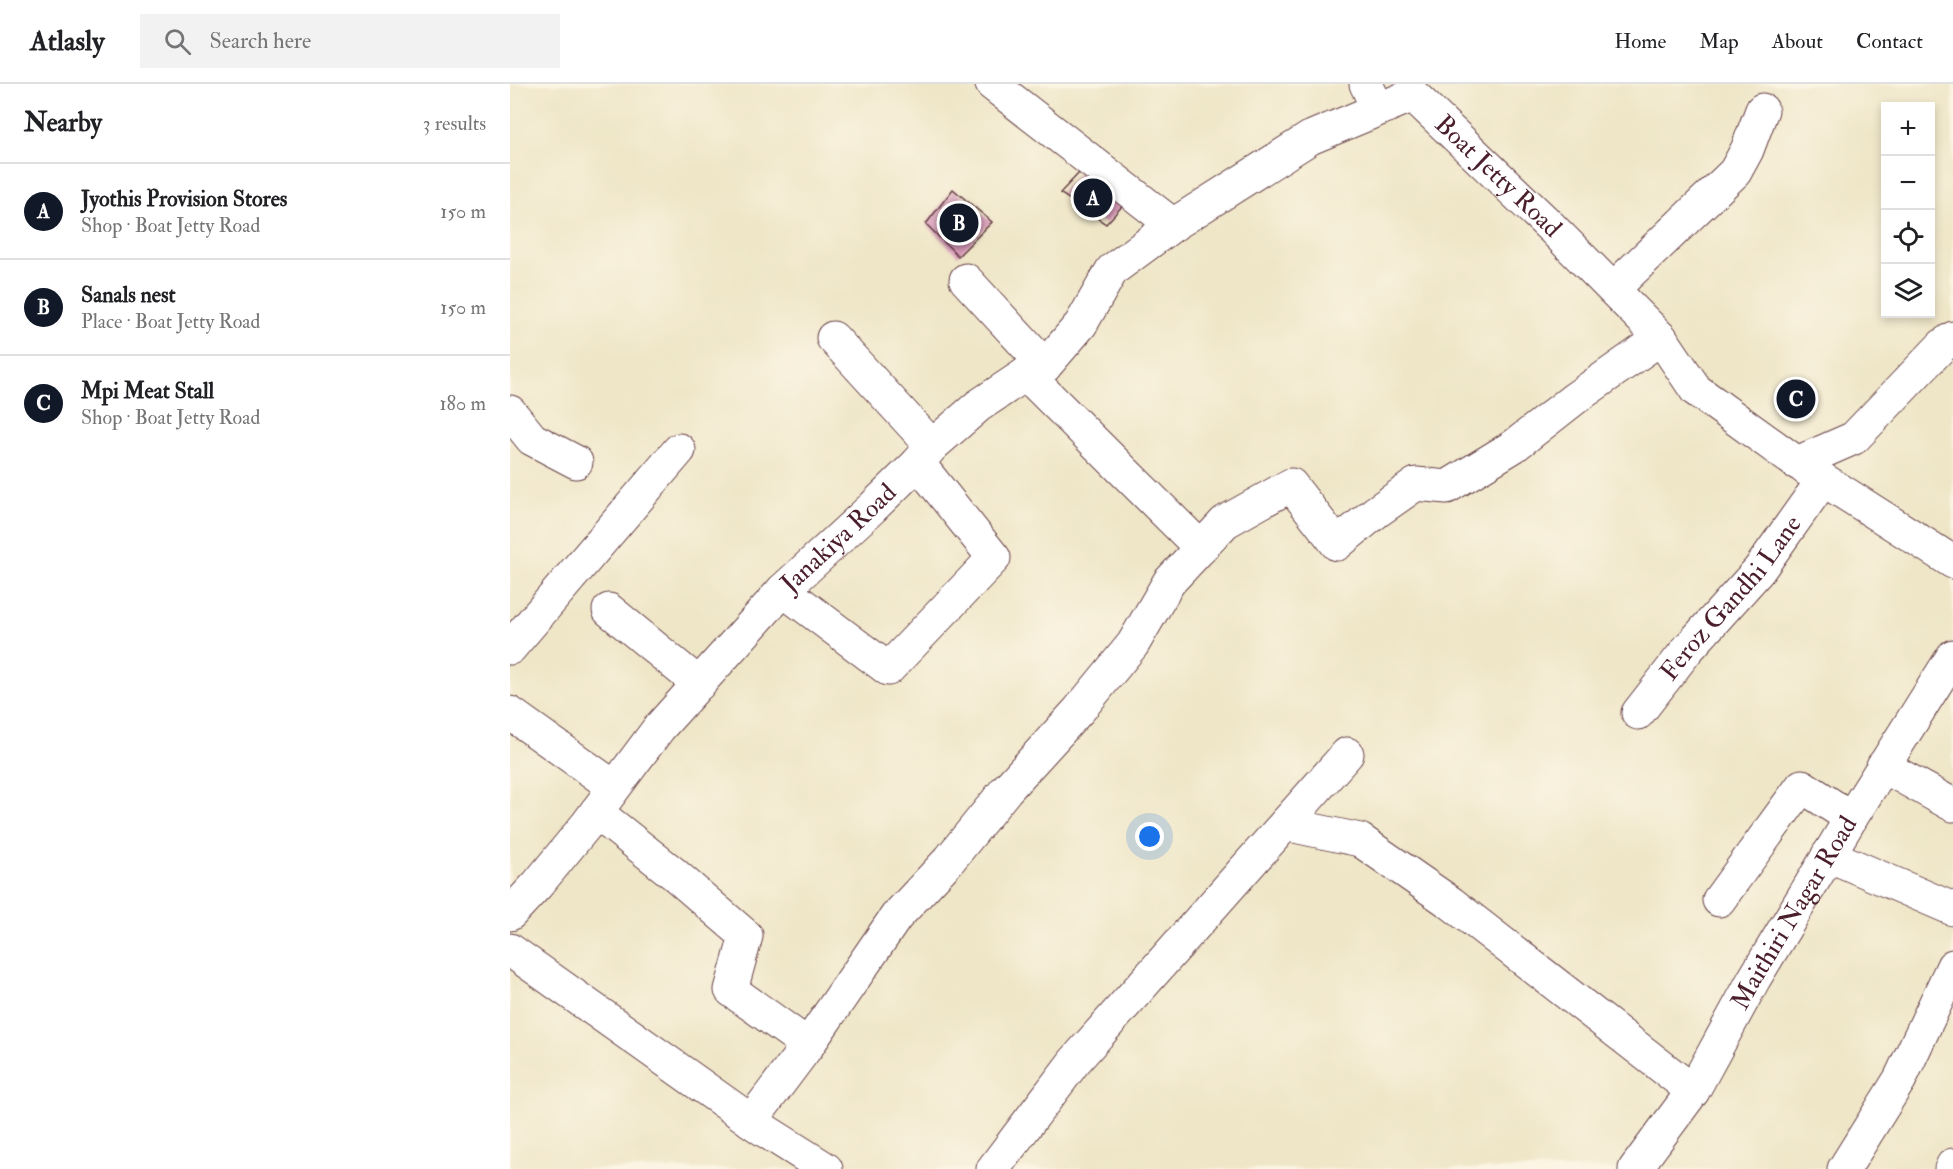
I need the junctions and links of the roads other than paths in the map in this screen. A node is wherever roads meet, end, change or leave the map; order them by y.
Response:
1 (993, 84) edge
2 (1372, 97) edge
3 (1762, 110) dead end
4 (1173, 225) junction
5 (966, 280) dead end
6 (1613, 289) junction
7 (833, 338) dead end
8 (1661, 338) junction
9 (1953, 338) edge
10 (1036, 370) junction
11 (510, 412) edge
12 (679, 450) dead end
13 (925, 454) junction
14 (576, 462) dead end
15 (1810, 471) junction
16 (1201, 548) junction
17 (1953, 562) edge
18 (783, 590) junction
19 (609, 610) dead end
20 (510, 648) edge
21 (1953, 656) edge
22 (699, 684) junction
23 (510, 713) edge
24 (1638, 713) dead end
25 (1347, 754) dead end
26 (1883, 766) junction
27 (605, 800) junction
28 (1953, 806) edge
29 (1851, 818) junction
30 (1285, 824) junction
31 (1828, 855) junction
32 (1719, 900) dead end
33 (1953, 909) edge
34 (510, 914) edge
35 (510, 950) edge
36 (1953, 966) edge
37 (808, 1045) junction
38 (1693, 1091) junction
39 (751, 1121) junction
40 (1004, 1165) edge
41 (1953, 1165) edge
42 (826, 1169) edge
43 (1635, 1169) edge
44 (1844, 1169) edge
45 (1951, 1169) edge

1 - 4 street
2 - 4 street, Boat Jetty Road
2 - 6 street, Boat Jetty Road
3 - 6 street
4 - 10 street, Janakiya Road
5 - 10 street
6 - 8 street, Boat Jetty Road
7 - 13 street
8 - 15 street, Boat Jetty Road
8 - 16 street
9 - 15 street
10 - 13 street, Janakiya Road
10 - 16 street
11 - 14 street
12 - 20 street
13 - 18 street, Janakiya Road
13 - 18 street
15 - 17 street, Boat Jetty Road
15 - 24 street, Feroz Gandhi Lane
16 - 37 street
18 - 22 street, Janakiya Road
19 - 22 street
21 - 26 street, Maithiri Nagar Road
22 - 27 street, Janakiya Road
23 - 27 street
25 - 30 street
26 - 28 street
26 - 29 street, Maithiri Nagar Road
27 - 34 street, Janakiya Road
27 - 37 street
29 - 31 street, Maithiri Nagar Road
29 - 32 street
30 - 38 street
30 - 40 street
31 - 33 street
31 - 38 street, Maithiri Nagar Road
35 - 39 street
36 - 44 street
37 - 39 street
38 - 43 street, Maithiri Nagar Road
39 - 42 street
41 - 45 street

